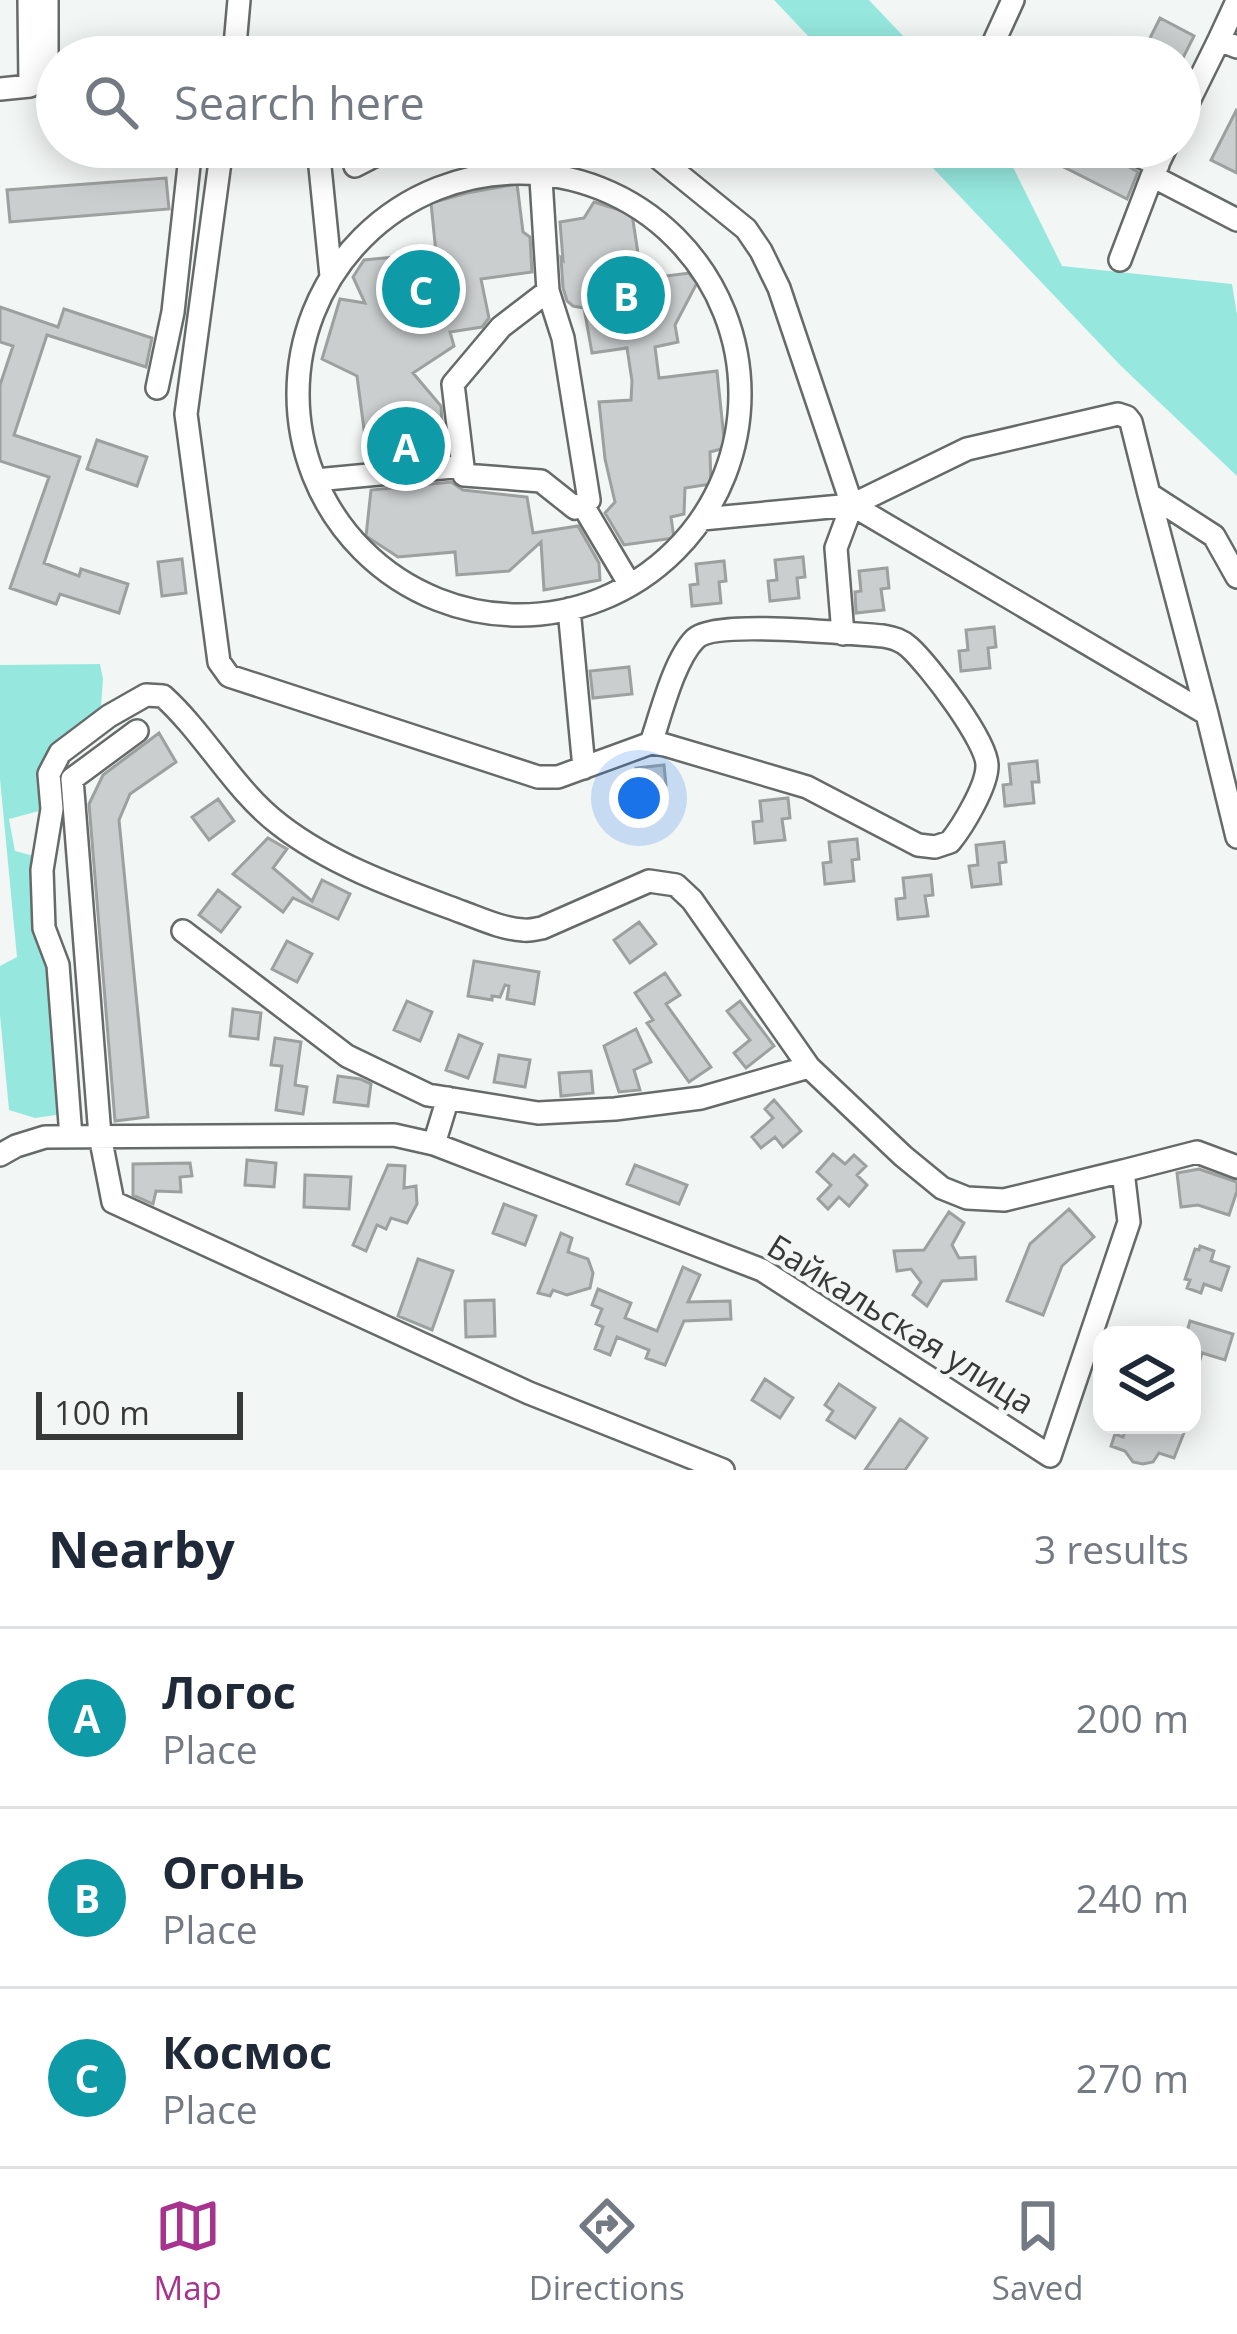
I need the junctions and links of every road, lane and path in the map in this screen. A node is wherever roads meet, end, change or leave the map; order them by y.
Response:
1 (29, 0) edge
2 (47, 0) edge
3 (239, 0) edge
4 (1013, 0) edge
5 (1237, 1) edge
6 (46, 36) edge
7 (236, 36) edge
8 (997, 36) edge
9 (36, 37) edge
10 (1228, 44) edge
11 (36, 85) edge
12 (1201, 86) edge
13 (0, 89) edge
14 (189, 168) edge
15 (219, 168) edge
16 (320, 168) edge
17 (540, 168) edge
18 (671, 168) edge
19 (1159, 168) edge
20 (1160, 168) edge
21 (540, 173) junction
22 (1237, 220) edge
23 (1120, 260) dead end
24 (331, 276) junction
25 (548, 291) junction
26 (157, 388) dead end
27 (463, 466) junction
28 (316, 480) junction
29 (1149, 494) junction
30 (582, 504) junction
31 (852, 506) junction
32 (702, 519) junction
33 (1237, 577) edge
34 (630, 585) junction
35 (569, 609) junction
36 (843, 634) junction
37 (1207, 714) junction
38 (137, 730) dead end
39 (651, 743) junction
40 (584, 768) junction
41 (1237, 837) edge
42 (183, 931) dead end
43 (809, 1067) junction
44 (448, 1098) junction
45 (100, 1136) junction
46 (70, 1137) junction
47 (434, 1144) junction
48 (0, 1155) edge
49 (1237, 1167) edge
50 (1123, 1171) junction
51 (723, 1470) edge

1 - 9 street
2 - 6 street
3 - 7 street
4 - 8 street
5 - 10 street
10 - 12 street
11 - 13 street
14 - 26 street
15 - 40 street
16 - 24 street
17 - 21 street
18 - 31 street
19 - 23 street
20 - 22 street
21 - 24 street
21 - 25 street
21 - 32 street
24 - 28 street
25 - 27 street
25 - 30 street
27 - 28 street
27 - 30 street
28 - 35 street
29 - 31 street
29 - 33 street
29 - 37 street
30 - 34 street
31 - 32 street
31 - 36 street
31 - 37 street
32 - 34 street
34 - 35 street
35 - 40 street
36 - 39 street
36 - 39 street
37 - 41 street
38 - 45 street
39 - 40 street
42 - 44 street
43 - 44 street
43 - 46 street
43 - 50 street
44 - 47 street
45 - 46 street, Байкальская улица
45 - 47 street, Байкальская улица
45 - 51 street
46 - 48 street, Байкальская улица
47 - 50 street, Байкальская улица
49 - 50 street

